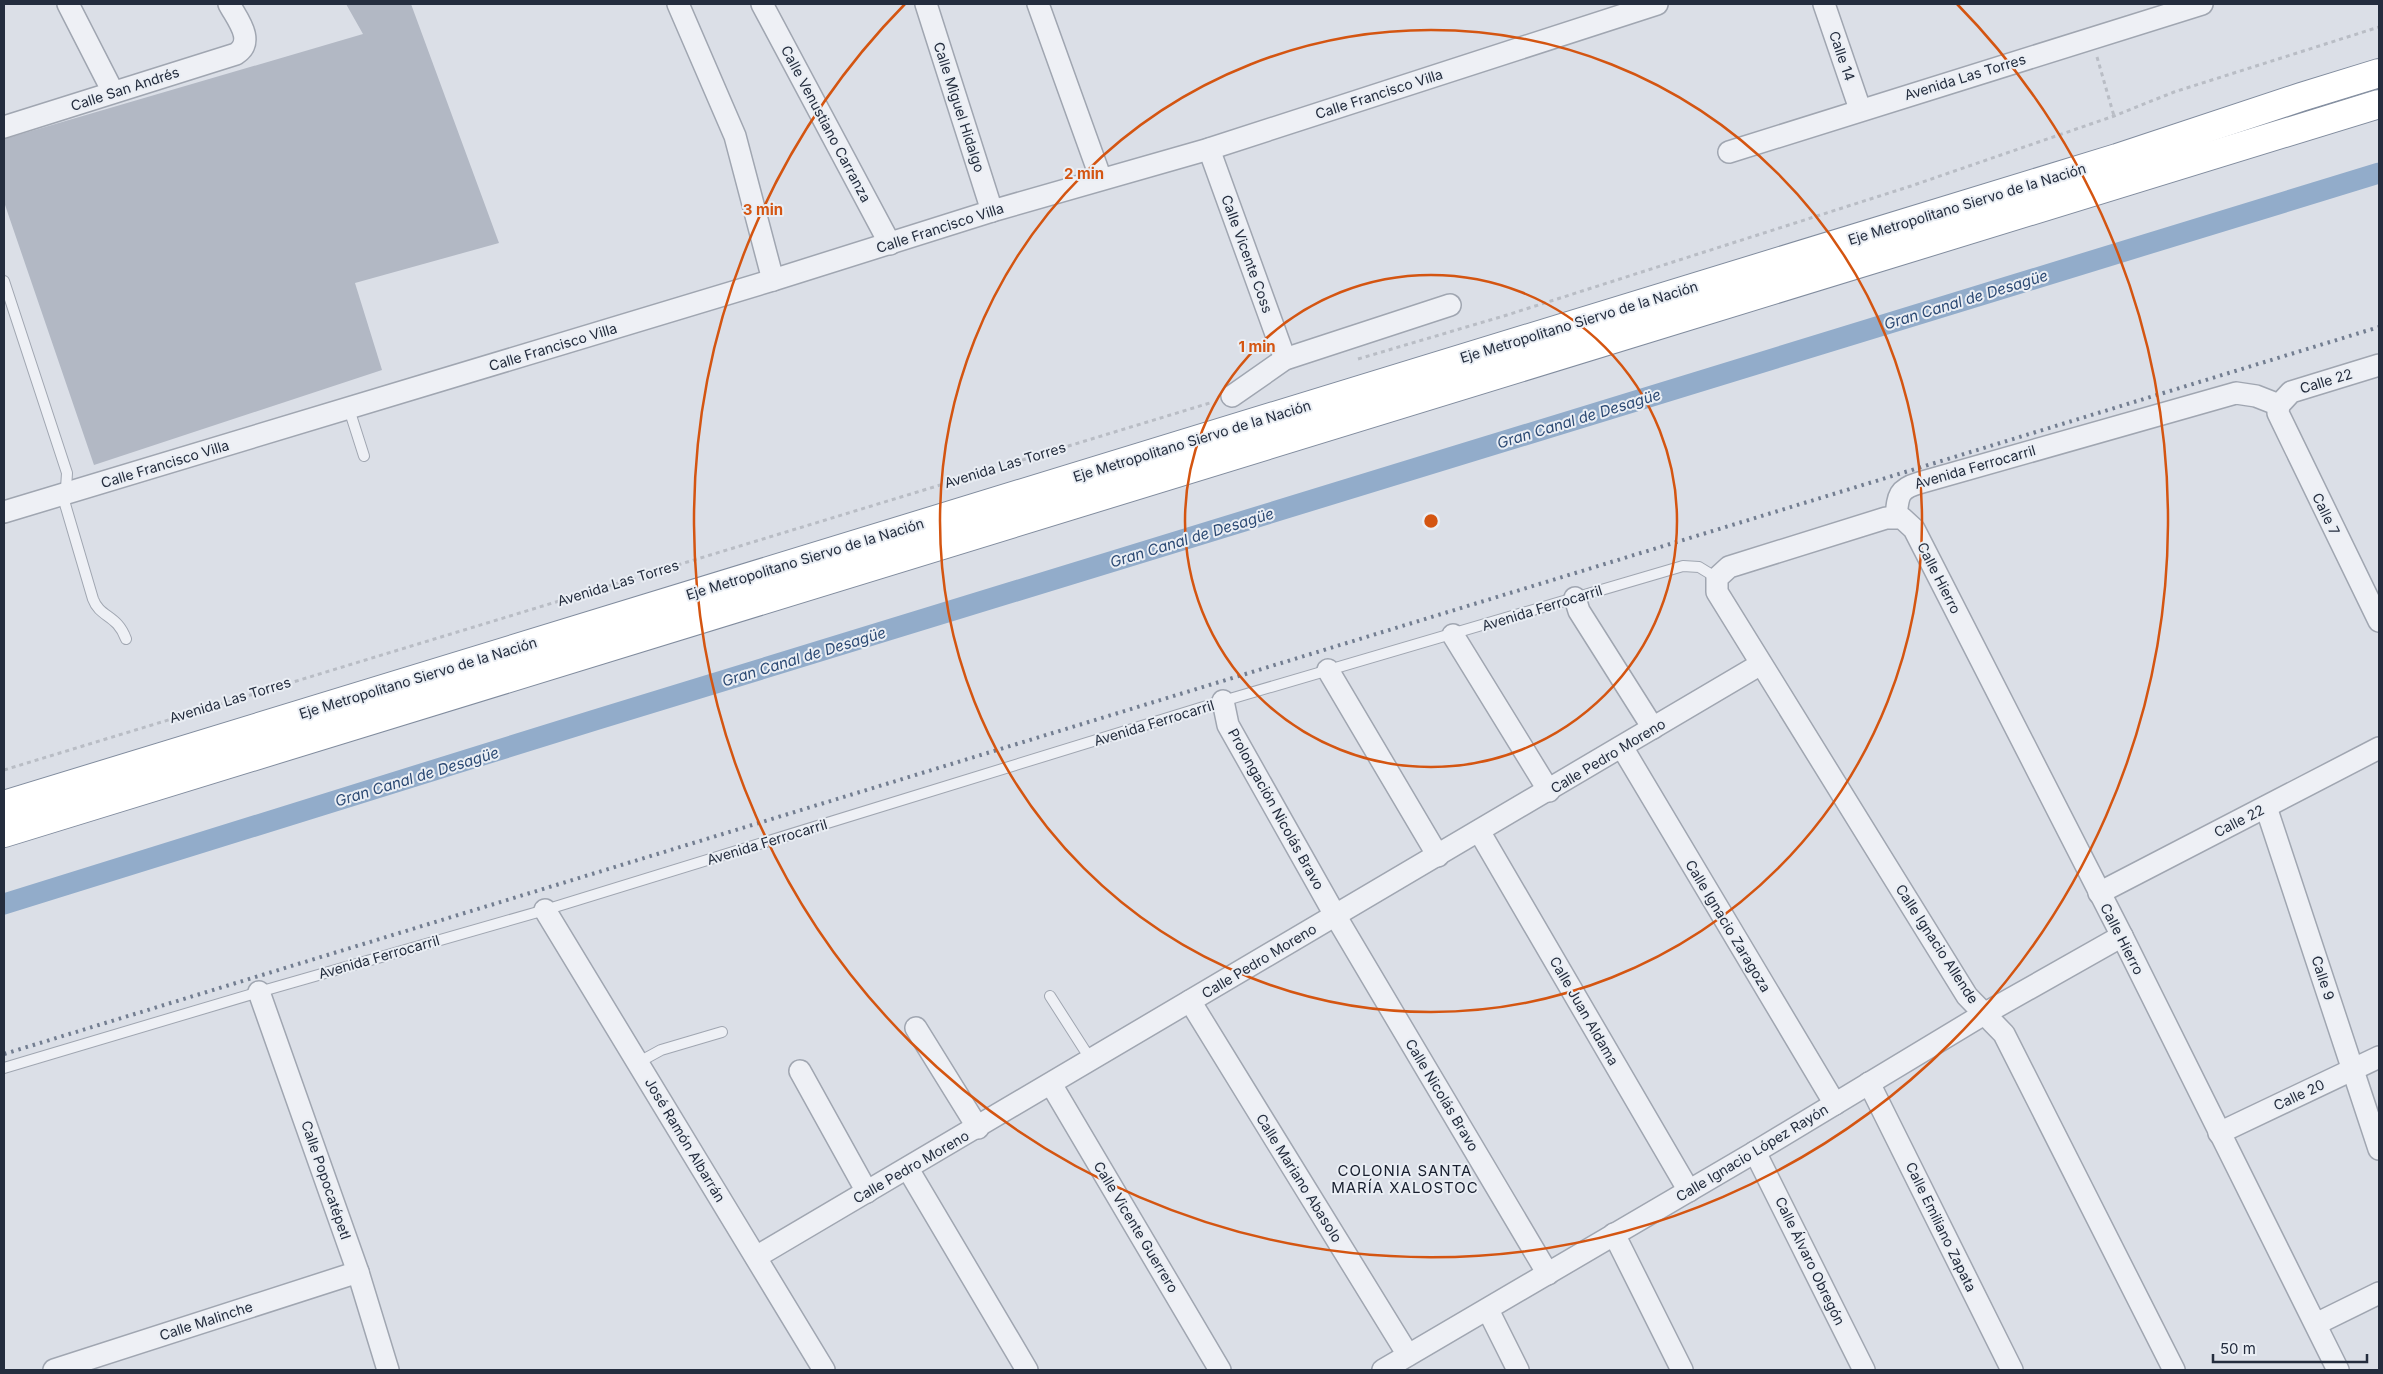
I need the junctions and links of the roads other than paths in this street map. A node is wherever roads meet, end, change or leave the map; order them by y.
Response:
1 (68, 4) edge
2 (229, 4) edge
3 (678, 4) edge
4 (762, 4) edge
5 (926, 4) edge
6 (1038, 4) edge
7 (1656, 4) edge
8 (1824, 4) edge
9 (2202, 4) edge
10 (2379, 55) edge
11 (2379, 73) edge
12 (113, 92) junction
13 (2301, 97) junction
14 (2379, 104) edge
15 (1860, 109) junction
16 (4, 128) edge
17 (1208, 149) junction
18 (1729, 152) dead end
19 (1101, 180) junction
20 (992, 211) junction
21 (890, 244) junction
22 (773, 280) junction
23 (4, 281) edge
24 (1450, 305) dead end
25 (1285, 358) junction
26 (2379, 365) edge
27 (1232, 396) road end
28 (2279, 405) junction
29 (348, 409) junction
30 (364, 456) dead end
31 (66, 493) junction
32 (4, 512) edge
33 (1896, 517) junction
34 (1717, 578) junction
35 (1575, 598) junction
36 (2379, 621) edge
37 (1452, 635) junction
38 (126, 639) dead end
39 (1762, 664) junction
40 (1328, 670) junction
41 (1223, 701) junction
42 (1653, 728) junction
43 (1622, 747) junction
44 (2379, 748) edge
45 (1549, 791) junction
46 (4, 805) edge
47 (2266, 806) junction
48 (1479, 832) junction
49 (4, 833) edge
50 (1438, 856) junction
51 (2099, 893) junction
52 (545, 910) junction
53 (1335, 915) junction
54 (2122, 936) junction
55 (259, 992) junction
56 (1050, 996) dead end
57 (1190, 1001) junction
58 (1984, 1014) junction
59 (916, 1028) dead end
60 (722, 1032) dead end
61 (2379, 1057) edge
62 (1091, 1060) junction
63 (638, 1062) junction
64 (4, 1068) edge
65 (2354, 1070) junction
66 (800, 1071) dead end
67 (1869, 1083) junction
68 (1051, 1084) junction
69 (1835, 1104) junction
70 (978, 1128) junction
71 (2219, 1133) junction
72 (2379, 1150) edge
73 (1755, 1152) junction
74 (908, 1169) junction
75 (1689, 1191) junction
76 (867, 1192) junction
77 (1614, 1234) junction
78 (756, 1257) junction
79 (358, 1272) junction
80 (1548, 1274) junction
81 (2379, 1293) edge
82 (1488, 1310) junction
83 (2316, 1324) junction
84 (1408, 1355) junction
85 (54, 1370) edge
86 (388, 1370) edge
87 (824, 1370) edge
88 (1027, 1370) edge
89 (1220, 1370) edge
90 (1383, 1370) edge
91 (1518, 1370) edge
92 (1682, 1370) edge
93 (1864, 1370) edge
94 (2012, 1370) edge
95 (2174, 1370) edge
96 (2338, 1370) edge

1 - 12 street
2 - 12 street, Calle San Andrés
3 - 22 street
4 - 21 street, Calle Venustiano Carranza
5 - 20 street, Calle Miguel Hidalgo
6 - 19 street
7 - 17 street, Calle Francisco Villa
8 - 15 street, Calle 14
9 - 15 street, Avenida Las Torres
10 - 13 highway
11 - 13 highway, Eje Metropolitano Siervo de la Nación
12 - 16 street, Calle San Andrés
13 - 46 highway, Eje Metropolitano Siervo de la Nación
14 - 49 highway, Eje Metropolitano Siervo de la Nación
15 - 18 street, Avenida Las Torres
17 - 19 street, Calle Francisco Villa
17 - 25 street, Calle Vicente Coss
19 - 20 street, Calle Francisco Villa
20 - 21 street, Calle Francisco Villa
21 - 22 street, Calle Francisco Villa
22 - 29 street, Calle Francisco Villa
23 - 31 lane
24 - 25 street
25 - 27 street
26 - 28 street, Calle 22
28 - 33 street, Avenida Ferrocarril
28 - 36 street, Calle 7
29 - 30 lane
29 - 31 street, Calle Francisco Villa
31 - 32 street, Calle Francisco Villa
31 - 38 lane
33 - 34 street
33 - 51 street, Calle Hierro
34 - 35 lane, Avenida Ferrocarril
34 - 39 street, Calle Ignacio Allende
35 - 37 lane, Avenida Ferrocarril
35 - 42 street
37 - 40 lane, Avenida Ferrocarril
37 - 45 street
39 - 42 street, Calle Pedro Moreno
39 - 58 street, Calle Ignacio Allende
40 - 41 lane, Avenida Ferrocarril
40 - 50 street
41 - 52 lane, Avenida Ferrocarril
41 - 53 street, Prolongación Nicolás Bravo
42 - 43 street, Calle Pedro Moreno
43 - 45 street, Calle Pedro Moreno
43 - 69 street, Calle Ignacio Zaragoza
44 - 47 street, Calle 22
45 - 48 street, Calle Pedro Moreno
47 - 51 street, Calle 22
47 - 65 street, Calle 9
48 - 50 street, Calle Pedro Moreno
48 - 75 street, Calle Juan Aldama
50 - 53 street, Calle Pedro Moreno
51 - 54 street, Calle Hierro
52 - 55 lane, Avenida Ferrocarril
52 - 63 street, José Ramón Albarrán
53 - 57 street, Calle Pedro Moreno
53 - 80 street, Calle Nicolás Bravo
54 - 58 street, Calle Ignacio López Rayón
54 - 71 street, Calle Hierro
55 - 64 lane, Avenida Ferrocarril
55 - 79 street, Calle Popocatépetl
56 - 62 lane
57 - 62 street, Calle Pedro Moreno
57 - 84 street, Calle Mariano Abasolo
58 - 67 street, Calle Ignacio López Rayón
58 - 95 street, Calle Ignacio Allende
59 - 70 street
60 - 63 lane
61 - 65 street, Calle 20
62 - 68 street, Calle Pedro Moreno
63 - 78 street, José Ramón Albarrán
65 - 71 street, Calle 20
65 - 72 street, Calle 9
66 - 76 street
67 - 69 street, Calle Ignacio López Rayón
67 - 94 street, Calle Emiliano Zapata
68 - 70 street, Calle Pedro Moreno
68 - 89 street, Calle Vicente Guerrero
69 - 73 street, Calle Ignacio López Rayón
70 - 74 street, Calle Pedro Moreno
71 - 83 street, Calle Hierro
73 - 75 street, Calle Ignacio López Rayón
73 - 93 street, Calle Álvaro Obregón
74 - 76 street, Calle Pedro Moreno
74 - 88 street
75 - 77 street, Calle Ignacio López Rayón
76 - 78 street, Calle Pedro Moreno
77 - 80 street, Calle Ignacio López Rayón
77 - 92 street
78 - 87 street, José Ramón Albarrán
79 - 85 street, Calle Malinche
79 - 86 street, Calle Popocatépetl
80 - 82 street, Calle Ignacio López Rayón
81 - 83 street
82 - 84 street, Calle Ignacio López Rayón
82 - 91 street
83 - 96 street, Calle Hierro
84 - 90 street, Calle Ignacio López Rayón

